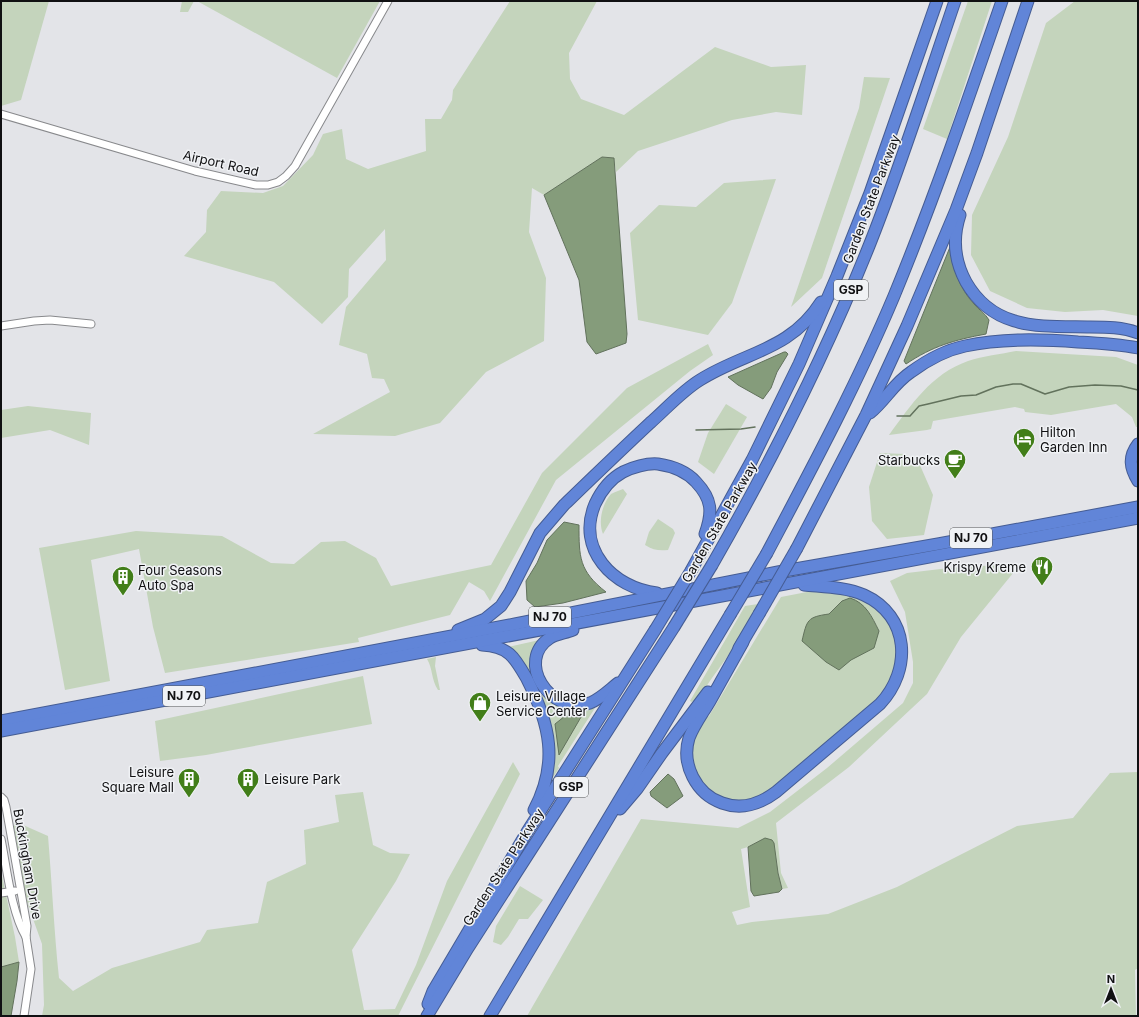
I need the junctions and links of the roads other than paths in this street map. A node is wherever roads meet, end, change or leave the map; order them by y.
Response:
1 (388, 1) edge
2 (930, 1) edge
3 (937, 1) edge
4 (955, 1) edge
5 (1002, 1) edge
6 (1028, 1) edge
7 (1036, 1) edge
8 (1020, 23) junction
9 (927, 28) junction
10 (1, 114) edge
11 (977, 153) junction
12 (837, 276) junction
13 (92, 324) dead end
14 (1, 326) edge
15 (1138, 333) edge
16 (1138, 348) edge
17 (866, 415) junction
18 (1138, 444) edge
19 (1138, 481) edge
20 (1138, 507) edge
21 (1138, 518) edge
22 (701, 552) junction
23 (790, 584) junction
24 (663, 594) junction
25 (592, 621) junction
26 (436, 639) junction
27 (743, 642) junction
28 (465, 644) junction
29 (626, 676) junction
30 (1, 721) edge
31 (1, 730) edge
32 (1, 797) edge
33 (527, 832) junction
34 (600, 832) junction
35 (1, 839) edge
36 (21, 890) junction
37 (11, 892) junction
38 (1, 893) edge
39 (26, 937) junction
40 (24, 1016) edge
41 (426, 1016) edge
42 (490, 1016) edge

1 - 10 street, Airport Road
2 - 9 highway
3 - 9 highway
4 - 41 highway, Garden State Parkway / GSP, bridge
5 - 34 highway, bridge
6 - 8 highway
7 - 8 highway
8 - 11 highway
9 - 12 highway
11 - 15 highway
11 - 17 highway
12 - 22 highway
12 - 26 highway
13 - 14 street
16 - 17 highway
17 - 27 highway, bridge
18 - 19 highway
20 - 24 highway, NJ 70
21 - 23 highway, NJ 70
22 - 24 highway
22 - 29 highway, bridge
23 - 25 highway, NJ 70
23 - 27 highway
24 - 26 highway, NJ 70
25 - 28 highway, NJ 70
25 - 29 highway
26 - 30 highway, NJ 70
27 - 34 highway
28 - 31 highway, NJ 70
28 - 33 highway
29 - 33 highway
32 - 36 street, Buckingham Drive
33 - 41 highway
34 - 42 highway
35 - 37 street, Buckingham Drive
36 - 37 street
36 - 39 street, Buckingham Drive
37 - 38 street
37 - 39 street, Buckingham Drive
39 - 40 street, Buckingham Drive

